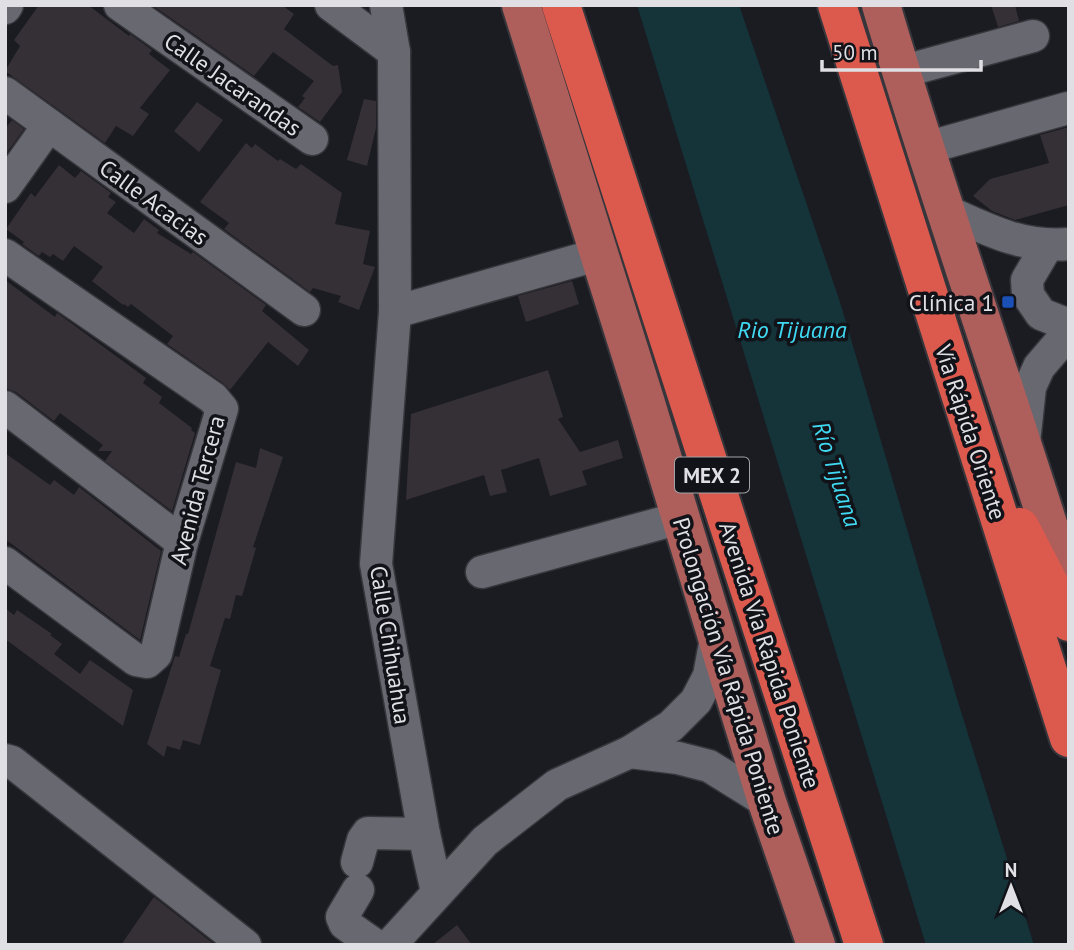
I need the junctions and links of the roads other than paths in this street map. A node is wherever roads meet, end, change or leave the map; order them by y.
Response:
1 (120, 5) edge
2 (331, 5) edge
3 (386, 5) edge
4 (521, 5) edge
5 (561, 5) edge
6 (837, 5) edge
7 (881, 5) edge
8 (1033, 36) dead end
9 (394, 52) junction
10 (901, 72) junction
11 (5, 93) edge
12 (1068, 108) edge
13 (49, 125) junction
14 (312, 139) dead end
15 (926, 148) junction
16 (5, 187) edge
17 (946, 211) junction
18 (1058, 245) edge
19 (600, 254) junction
20 (5, 255) edge
21 (304, 310) dead end
22 (394, 313) junction
23 (1069, 325) edge
24 (1069, 332) edge
25 (5, 407) edge
26 (971, 436) junction
27 (1024, 443) junction
28 (680, 518) junction
29 (182, 542) junction
30 (5, 563) edge
31 (482, 572) dead end
32 (1069, 591) edge
33 (1069, 622) edge
34 (716, 638) junction
35 (1069, 738) edge
36 (630, 752) junction
37 (5, 760) edge
38 (767, 802) junction
39 (424, 834) junction
40 (437, 892) junction
41 (245, 945) edge
42 (375, 945) edge
43 (390, 945) edge
44 (816, 945) edge
45 (864, 945) edge

1 - 14 street, Calle Jacarandas
2 - 9 street
3 - 9 street, Calle Chihuahua
4 - 19 main road, Prolongación Vía Rápida Poniente
5 - 45 highway, Avenida Vía Rápida Poniente / MEX 2
6 - 26 highway, Vía Rápida Oriente
7 - 10 main road
8 - 10 street
9 - 22 street, Calle Chihuahua
10 - 15 main road
11 - 13 street, Calle Acacias
12 - 15 street
13 - 16 street
13 - 21 street, Calle Acacias
15 - 17 main road
17 - 18 street
17 - 27 main road
18 - 23 street
19 - 22 street
19 - 28 main road, Prolongación Vía Rápida Poniente
20 - 29 street, Avenida Tercera
22 - 39 street, Calle Chihuahua
24 - 27 street
25 - 29 street
26 - 33 highway
26 - 35 highway, Vía Rápida Oriente
27 - 32 main road
28 - 31 street
28 - 34 main road, Prolongación Vía Rápida Poniente
29 - 30 street, Avenida Tercera
34 - 36 street
34 - 38 main road, Prolongación Vía Rápida Poniente
36 - 38 street
36 - 40 street
37 - 41 street
38 - 44 main road, Prolongación Vía Rápida Poniente
39 - 40 street, Calle Chihuahua
39 - 42 street
40 - 43 street

